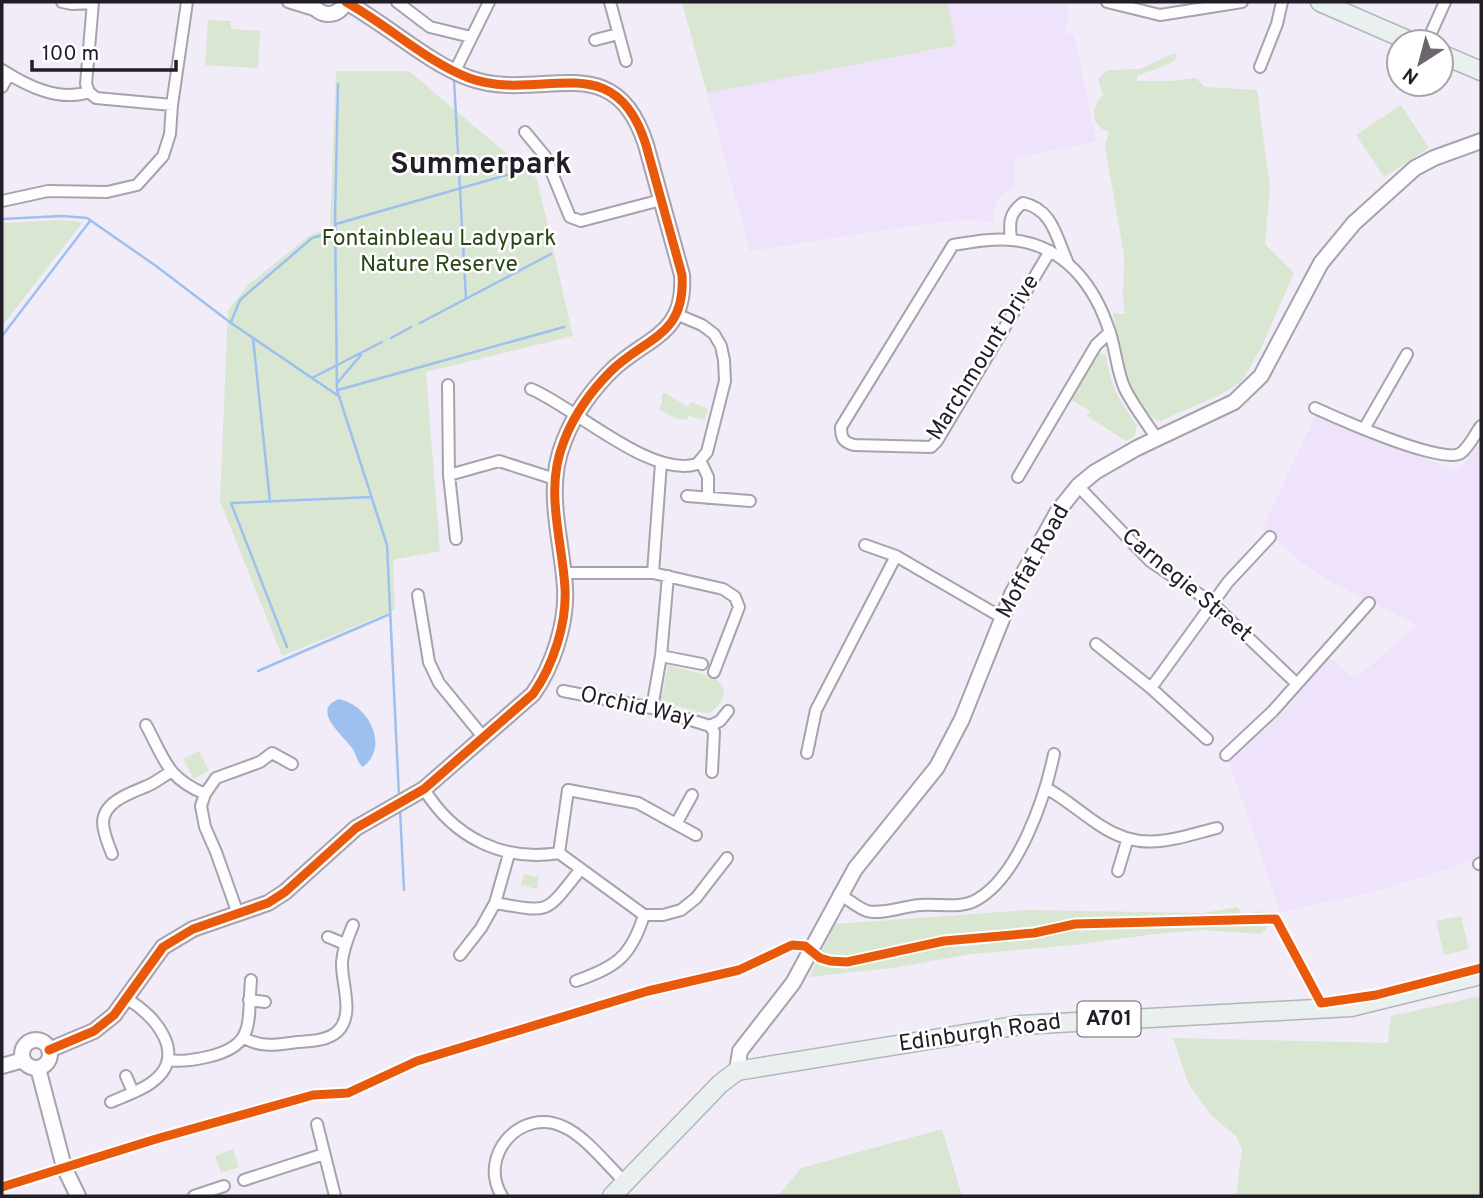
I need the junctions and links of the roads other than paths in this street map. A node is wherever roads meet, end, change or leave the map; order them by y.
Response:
1 (62, 2) edge
2 (93, 2) edge
3 (187, 2) edge
4 (288, 2) edge
5 (346, 2) edge
6 (397, 2) edge
7 (489, 2) edge
8 (610, 2) edge
9 (1107, 2) edge
10 (1242, 2) edge
11 (1282, 2) edge
12 (1321, 2) edge
13 (1445, 2) edge
14 (314, 6) edge
15 (1433, 28) edge
16 (1385, 30) edge
17 (618, 34) junction
18 (471, 37) junction
19 (595, 40) dead end
20 (1455, 60) edge
21 (626, 61) dead end
22 (1260, 67) dead end
23 (455, 71) junction
24 (1481, 71) edge
25 (6, 72) edge
26 (2, 87) edge
27 (89, 92) junction
28 (172, 105) junction
29 (525, 132) dead end
30 (1481, 141) edge
31 (661, 200) junction
32 (2, 201) edge
33 (1012, 240) junction
34 (1050, 251) junction
35 (1067, 261) junction
36 (676, 314) junction
37 (1110, 332) junction
38 (1407, 354) dead end
39 (448, 384) dead end
40 (531, 389) dead end
41 (1315, 408) dead end
42 (576, 416) junction
43 (1481, 426) edge
44 (1364, 429) junction
45 (1157, 439) junction
46 (701, 462) junction
47 (661, 463) junction
48 (449, 475) junction
49 (1018, 477) dead end
50 (555, 479) junction
51 (1078, 486) junction
52 (687, 496) dead end
53 (708, 498) junction
54 (750, 501) dead end
55 (1270, 537) dead end
56 (456, 538) dead end
57 (865, 545) dead end
58 (896, 556) junction
59 (563, 573) junction
60 (653, 573) junction
61 (668, 576) junction
62 (418, 595) dead end
63 (1212, 603) junction
64 (1369, 603) dead end
65 (1001, 617) junction
66 (1096, 644) dead end
67 (661, 656) junction
68 (702, 664) dead end
69 (714, 672) dead end
70 (1296, 683) junction
71 (1151, 688) junction
72 (563, 691) dead end
73 (653, 708) junction
74 (728, 711) dead end
75 (146, 725) dead end
76 (710, 726) junction
77 (484, 738) junction
78 (1207, 739) dead end
79 (807, 753) dead end
80 (1054, 754) dead end
81 (1226, 755) dead end
82 (292, 764) dead end
83 (170, 772) junction
84 (712, 772) dead end
85 (1046, 788) junction
86 (424, 789) junction
87 (205, 794) junction
88 (692, 795) dead end
89 (676, 824) junction
90 (1217, 828) dead end
91 (696, 835) dead end
92 (1127, 841) junction
93 (559, 853) junction
94 (112, 854) dead end
95 (509, 854) junction
96 (727, 858) dead end
97 (580, 869) junction
98 (1118, 871) dead end
99 (839, 894) junction
100 (495, 903) junction
101 (238, 914) junction
102 (644, 915) junction
103 (353, 925) dead end
104 (328, 937) dead end
105 (345, 944) junction
106 (460, 955) dead end
107 (1481, 975) edge
108 (251, 979) dead end
109 (576, 981) dead end
110 (127, 999) junction
111 (249, 1000) junction
112 (265, 1002) dead end
113 (244, 1038) junction
114 (49, 1050) junction
115 (23, 1060) junction
116 (168, 1060) junction
117 (2, 1066) edge
118 (38, 1068) junction
119 (737, 1071) junction
120 (126, 1076) dead end
121 (133, 1091) junction
122 (111, 1102) dead end
123 (317, 1124) dead end
124 (324, 1154) junction
125 (244, 1180) dead end
126 (625, 1182) junction
127 (224, 1186) dead end
128 (199, 1195) edge
129 (78, 1196) edge
130 (335, 1196) edge
131 (502, 1196) edge
132 (612, 1196) edge

1 - 2 street
2 - 27 street
3 - 28 street
4 - 14 street
5 - 14 street
5 - 23 street
6 - 18 street
7 - 18 street
8 - 17 street
9 - 10 street
11 - 22 street
12 - 16 main road
13 - 15 street
17 - 19 street
17 - 21 street
18 - 23 street
20 - 24 main road
23 - 31 street
25 - 26 street
25 - 27 street
27 - 28 street
28 - 32 street
29 - 31 street
30 - 45 street, Moffat Road
31 - 36 street
33 - 34 street
33 - 34 street, Marchmount Drive
33 - 35 street
34 - 35 street
35 - 37 street
36 - 42 street
36 - 46 street
37 - 45 street
37 - 49 street
38 - 44 street
39 - 48 street
40 - 42 street
41 - 44 street
42 - 47 street
42 - 50 street
43 - 44 street
45 - 51 street, Moffat Road
46 - 47 street
46 - 53 street
47 - 60 street
48 - 50 street
48 - 56 street
50 - 59 street
51 - 63 street, Carnegie Street
51 - 65 street, Moffat Road
52 - 53 street
53 - 54 street
55 - 63 street
57 - 58 street
58 - 65 street
58 - 79 street
59 - 60 street
59 - 77 street
60 - 61 street
61 - 67 street
61 - 69 street
62 - 77 street
63 - 70 street, Carnegie Street
63 - 71 street
64 - 70 street
65 - 99 street, Moffat Road
66 - 71 street
67 - 68 street
67 - 73 street
70 - 81 street
71 - 78 street
72 - 73 street, Orchid Way
73 - 76 street, Orchid Way
74 - 76 street, Orchid Way
75 - 83 street
76 - 84 street, Orchid Way
77 - 86 street
80 - 85 street
82 - 87 street
83 - 87 street
83 - 94 street
85 - 92 street
85 - 99 street
86 - 95 street
86 - 101 street
87 - 101 street
88 - 89 street
89 - 91 street
89 - 93 street
90 - 92 street
92 - 98 street
93 - 95 street
93 - 97 street
95 - 100 street
96 - 102 street
97 - 100 street
97 - 102 street
99 - 119 street, Moffat Road
100 - 106 street
101 - 110 street
102 - 109 street
103 - 105 street
104 - 105 street
105 - 113 street
107 - 119 main road, Edinburgh Road / A701
108 - 111 street
110 - 114 street
110 - 116 street
111 - 112 street
111 - 113 street
113 - 116 street
114 - 115 street
114 - 118 street
115 - 117 street
115 - 118 street
116 - 121 street
118 - 129 street
119 - 126 main road
120 - 121 street
121 - 122 street
123 - 124 street
124 - 125 street
124 - 130 street
126 - 131 street
126 - 132 main road
127 - 128 street

